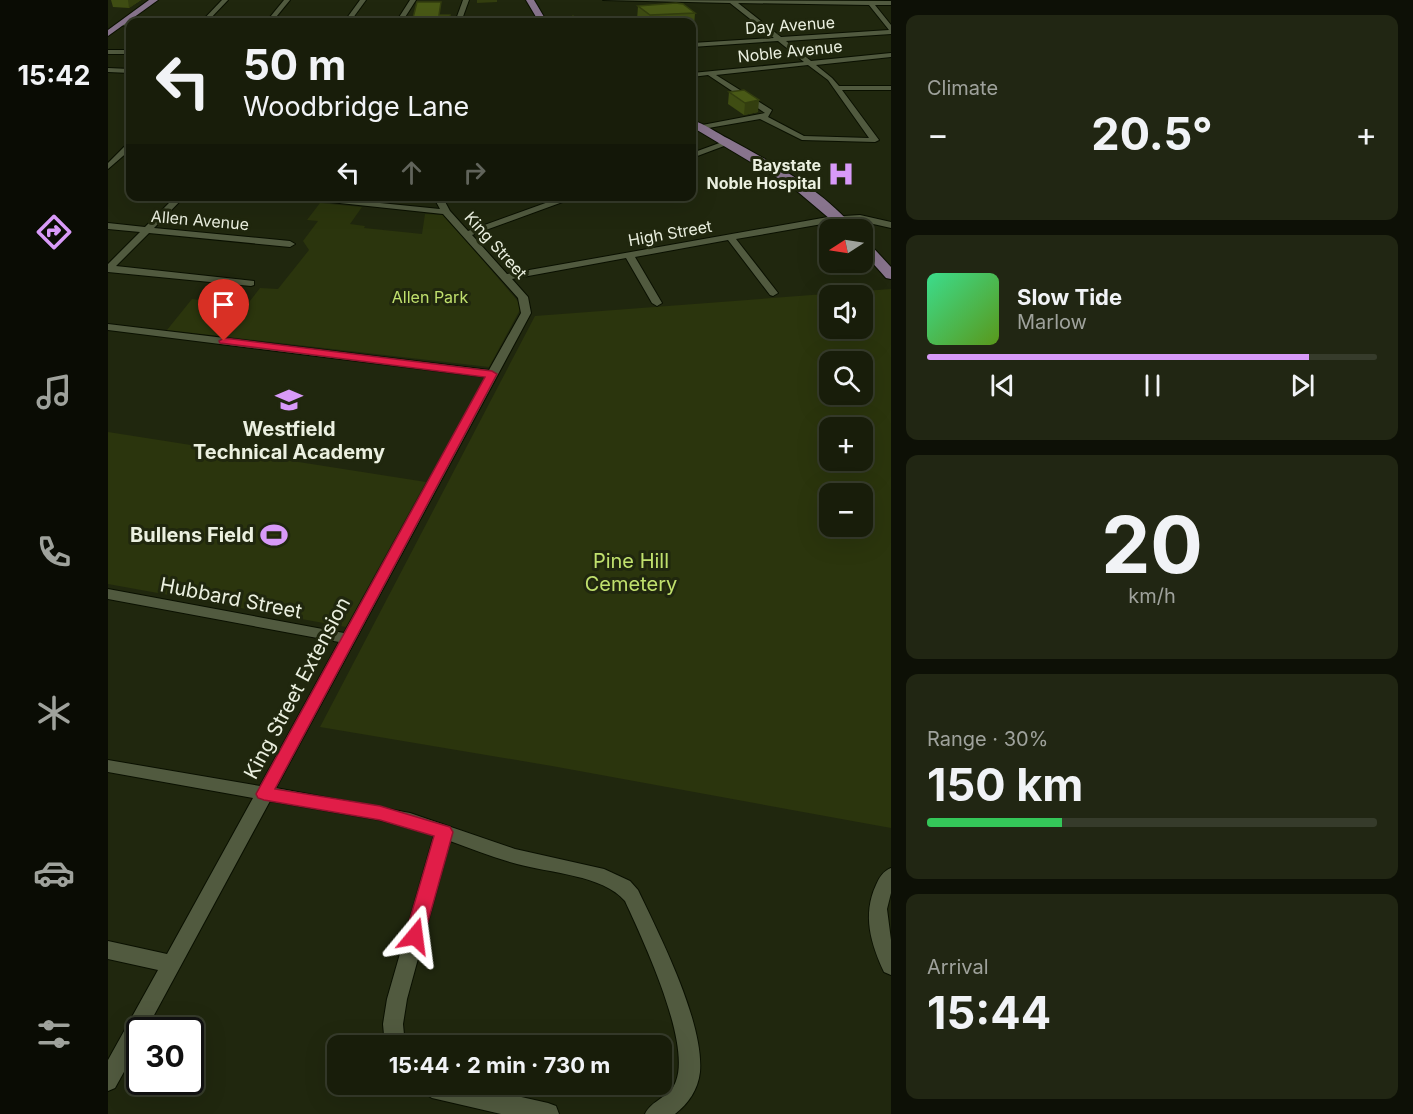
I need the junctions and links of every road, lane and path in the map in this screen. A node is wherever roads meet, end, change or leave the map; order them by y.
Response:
1 (154, 0) edge
2 (225, 0) edge
3 (287, 0) edge
4 (363, 0) edge
5 (413, 0) edge
6 (466, 0) edge
7 (530, 0) edge
8 (539, 0) edge
9 (606, 0) edge
10 (731, 1) edge
11 (790, 1) edge
12 (869, 1) edge
13 (891, 3) edge
14 (537, 12) junction
15 (547, 12) junction
16 (133, 18) edge
17 (208, 18) edge
18 (272, 18) edge
19 (350, 18) edge
20 (402, 18) edge
21 (459, 18) edge
22 (541, 18) edge
23 (550, 18) edge
24 (126, 24) edge
25 (891, 30) edge
26 (108, 34) edge
27 (781, 39) junction
28 (696, 45) edge
29 (108, 52) edge
30 (126, 52) edge
31 (891, 55) edge
32 (810, 62) junction
33 (108, 70) edge
34 (126, 71) edge
35 (709, 73) junction
36 (696, 75) edge
37 (837, 88) junction
38 (891, 88) edge
39 (761, 116) junction
40 (696, 126) edge
41 (728, 144) junction
42 (108, 155) edge
43 (696, 155) edge
44 (126, 156) edge
45 (108, 167) edge
46 (176, 201) edge
47 (329, 201) edge
48 (440, 201) edge
49 (561, 201) edge
50 (446, 212) junction
51 (840, 219) edge
52 (819, 222) edge
53 (873, 222) edge
54 (891, 225) edge
55 (108, 226) edge
56 (148, 230) junction
57 (467, 234) junction
58 (730, 237) junction
59 (290, 243) dead end
60 (629, 255) junction
61 (873, 255) edge
62 (108, 268) edge
63 (891, 275) edge
64 (506, 277) junction
65 (251, 283) dead end
66 (773, 293) dead end
67 (657, 303) dead end
68 (525, 316) joint
69 (108, 327) edge
70 (492, 374) junction
71 (108, 594) edge
72 (348, 639) junction
73 (108, 766) edge
74 (264, 794) junction
75 (444, 832) junction
76 (891, 876) edge
77 (108, 950) edge
78 (172, 964) junction
79 (891, 966) edge
80 (394, 1035) edge
81 (108, 1082) edge
82 (463, 1095) edge
83 (548, 1114) edge
84 (656, 1114) edge

1 - 16 main road
2 - 17 street
3 - 18 street
4 - 19 street
5 - 20 street
6 - 21 street
7 - 14 main road
8 - 15 main road
9 - 10 street
10 - 11 street
10 - 27 street
11 - 12 street
12 - 13 street
12 - 25 street
14 - 15 main road
14 - 22 main road
15 - 23 main road
24 - 26 main road
25 - 27 street, Day Avenue
27 - 28 street, Day Avenue
27 - 32 street
29 - 30 street
31 - 32 street, Noble Avenue
32 - 35 street, Noble Avenue
32 - 37 street
33 - 34 street
35 - 36 street, Noble Avenue
35 - 39 street
37 - 38 street
37 - 39 street
39 - 40 street
40 - 41 main road
41 - 43 street
41 - 51 main road
42 - 44 street
44 - 45 street
46 - 56 street
47 - 50 street
48 - 50 street, King Street
49 - 57 street
50 - 57 street, King Street
52 - 58 street, High Street
53 - 54 street, High Street
55 - 56 street, Allen Avenue
56 - 59 street, Allen Avenue
56 - 62 street
57 - 64 street, King Street
58 - 60 street, High Street
58 - 66 street
60 - 64 street, High Street
60 - 67 street
61 - 63 main road
62 - 65 street
64 - 68 street, King Street
68 - 70 street, King Street Extension
69 - 70 street
70 - 72 street, King Street Extension
71 - 72 street, Hubbard Street
72 - 74 street, King Street Extension
73 - 74 street
74 - 75 street
74 - 78 street, King Street Extension
75 - 80 street
75 - 84 street
76 - 79 street
77 - 78 street
78 - 81 street, King Street Extension
82 - 83 street

